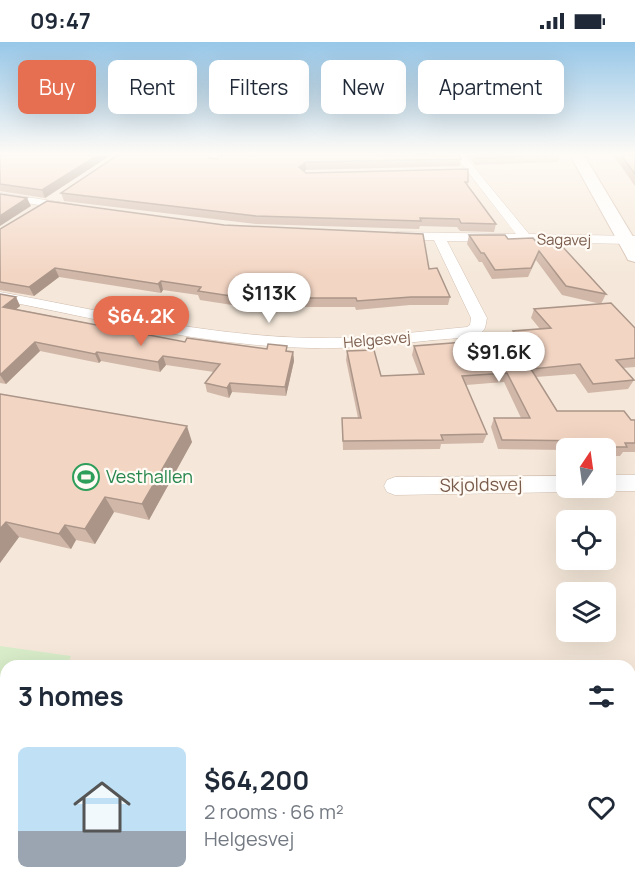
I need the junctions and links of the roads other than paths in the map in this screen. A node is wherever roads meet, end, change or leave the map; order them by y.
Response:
1 (62, 195) edge
2 (487, 195) edge
3 (602, 195) edge
4 (0, 196) edge
5 (48, 204) junction
6 (85, 209) edge
7 (29, 216) edge
8 (383, 236) edge
9 (439, 238) junction
10 (526, 239) junction
11 (630, 240) edge
12 (635, 256) edge
13 (0, 296) edge
14 (616, 483) edge
15 (635, 483) edge
16 (556, 484) edge
17 (395, 486) dead end

1 - 5 street
2 - 10 street
3 - 11 street
4 - 5 street
5 - 6 street
5 - 7 street
8 - 9 street, Sagavej
9 - 10 street, Sagavej
9 - 13 street, Helgesvej
10 - 11 street, Sagavej
11 - 12 street
14 - 15 street
16 - 17 street, Skjoldsvej

